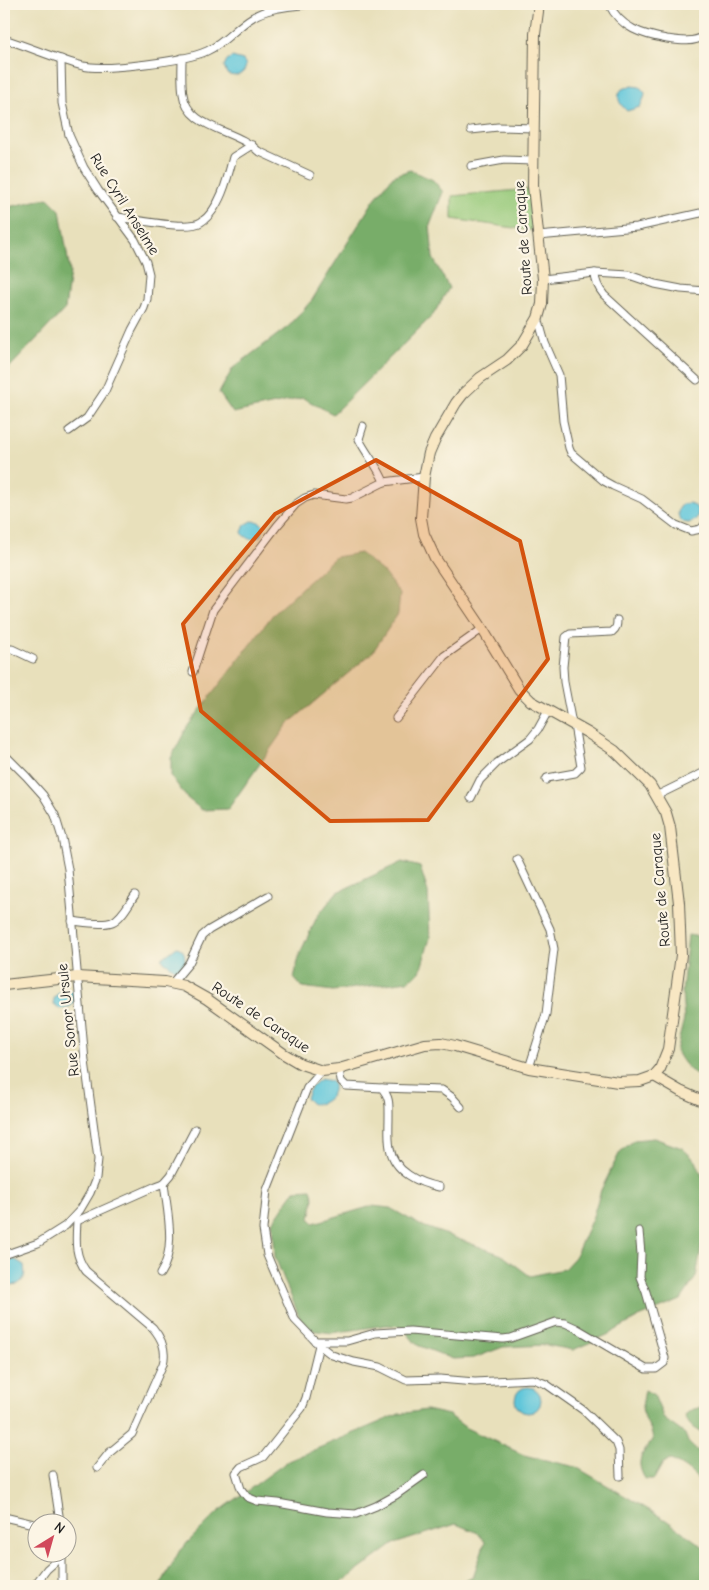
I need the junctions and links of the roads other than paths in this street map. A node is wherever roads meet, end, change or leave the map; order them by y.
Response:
1 (308, 4) edge
2 (539, 4) edge
3 (609, 4) edge
4 (292, 5) edge
5 (705, 36) edge
6 (4, 39) edge
7 (182, 58) junction
8 (61, 60) junction
9 (533, 128) junction
10 (470, 130) dead end
11 (252, 145) junction
12 (533, 160) junction
13 (471, 166) dead end
14 (310, 175) dead end
15 (705, 212) edge
16 (117, 217) junction
17 (538, 236) junction
18 (595, 273) junction
19 (542, 279) junction
20 (705, 291) edge
21 (538, 318) junction
22 (697, 380) dead end
23 (363, 426) dead end
24 (69, 431) dead end
25 (424, 477) junction
26 (384, 482) junction
27 (705, 524) edge
28 (617, 620) dead end
29 (482, 629) junction
30 (4, 648) edge
31 (34, 659) dead end
32 (193, 672) dead end
33 (548, 711) junction
34 (396, 718) dead end
35 (573, 724) junction
36 (4, 754) edge
37 (705, 772) edge
38 (546, 780) dead end
39 (656, 796) junction
40 (471, 798) dead end
41 (518, 859) dead end
42 (135, 895) dead end
43 (268, 896) dead end
44 (72, 921) junction
45 (77, 976) junction
46 (173, 982) junction
47 (4, 985) edge
48 (528, 1068) junction
49 (340, 1069) junction
50 (322, 1071) junction
51 (654, 1076) junction
52 (382, 1088) junction
53 (705, 1102) edge
54 (461, 1107) dead end
55 (195, 1129) dead end
56 (164, 1183) junction
57 (439, 1188) dead end
58 (75, 1219) junction
59 (639, 1231) dead end
60 (4, 1255) edge
61 (160, 1274) dead end
62 (317, 1343) junction
63 (96, 1468) dead end
64 (53, 1475) dead end
65 (424, 1475) dead end
66 (620, 1476) dead end
67 (59, 1512) edge
68 (4, 1517) edge
69 (28, 1522) edge
70 (54, 1562) edge
71 (62, 1562) edge
72 (34, 1586) edge
73 (62, 1586) edge

1 - 4 street
2 - 9 street, Route de Caraque
3 - 5 street
4 - 7 street
6 - 8 street
7 - 8 street
7 - 11 street
8 - 16 street, Rue Cyril Anselme
9 - 10 street
9 - 12 street, Route de Caraque
11 - 14 street
11 - 16 street
12 - 13 street
12 - 17 street, Route de Caraque
15 - 17 street
16 - 24 street, Rue Cyril Anselme
17 - 19 street, Route de Caraque
18 - 19 street
18 - 20 street
18 - 22 street
19 - 21 street, Route de Caraque
21 - 25 street, Route de Caraque
21 - 27 street
23 - 26 street
25 - 26 street
25 - 29 street, Route de Caraque
26 - 32 street
28 - 35 street
29 - 33 street, Route de Caraque
29 - 34 street
30 - 31 street
33 - 35 street, Route de Caraque
33 - 40 street
35 - 38 street
35 - 39 street, Route de Caraque
36 - 44 street, Rue Sonor Ursule
37 - 39 street
39 - 51 street, Route de Caraque
41 - 48 street
42 - 44 street
43 - 46 street
44 - 45 street, Rue Sonor Ursule
45 - 46 street, Route de Caraque
45 - 47 street, Route de Caraque
45 - 58 street, Rue Sonor Ursule
46 - 50 street, Route de Caraque
48 - 49 street, Route de Caraque
48 - 51 street, Route de Caraque
49 - 50 street, Route de Caraque
49 - 52 street
50 - 62 street
51 - 53 street
52 - 54 street
52 - 57 street
55 - 56 street
56 - 58 street
56 - 61 street
58 - 60 street, Rue Sonor Ursule
58 - 63 street
59 - 62 street
62 - 65 street
62 - 66 street
64 - 67 street
68 - 69 street
70 - 72 street
71 - 73 street

